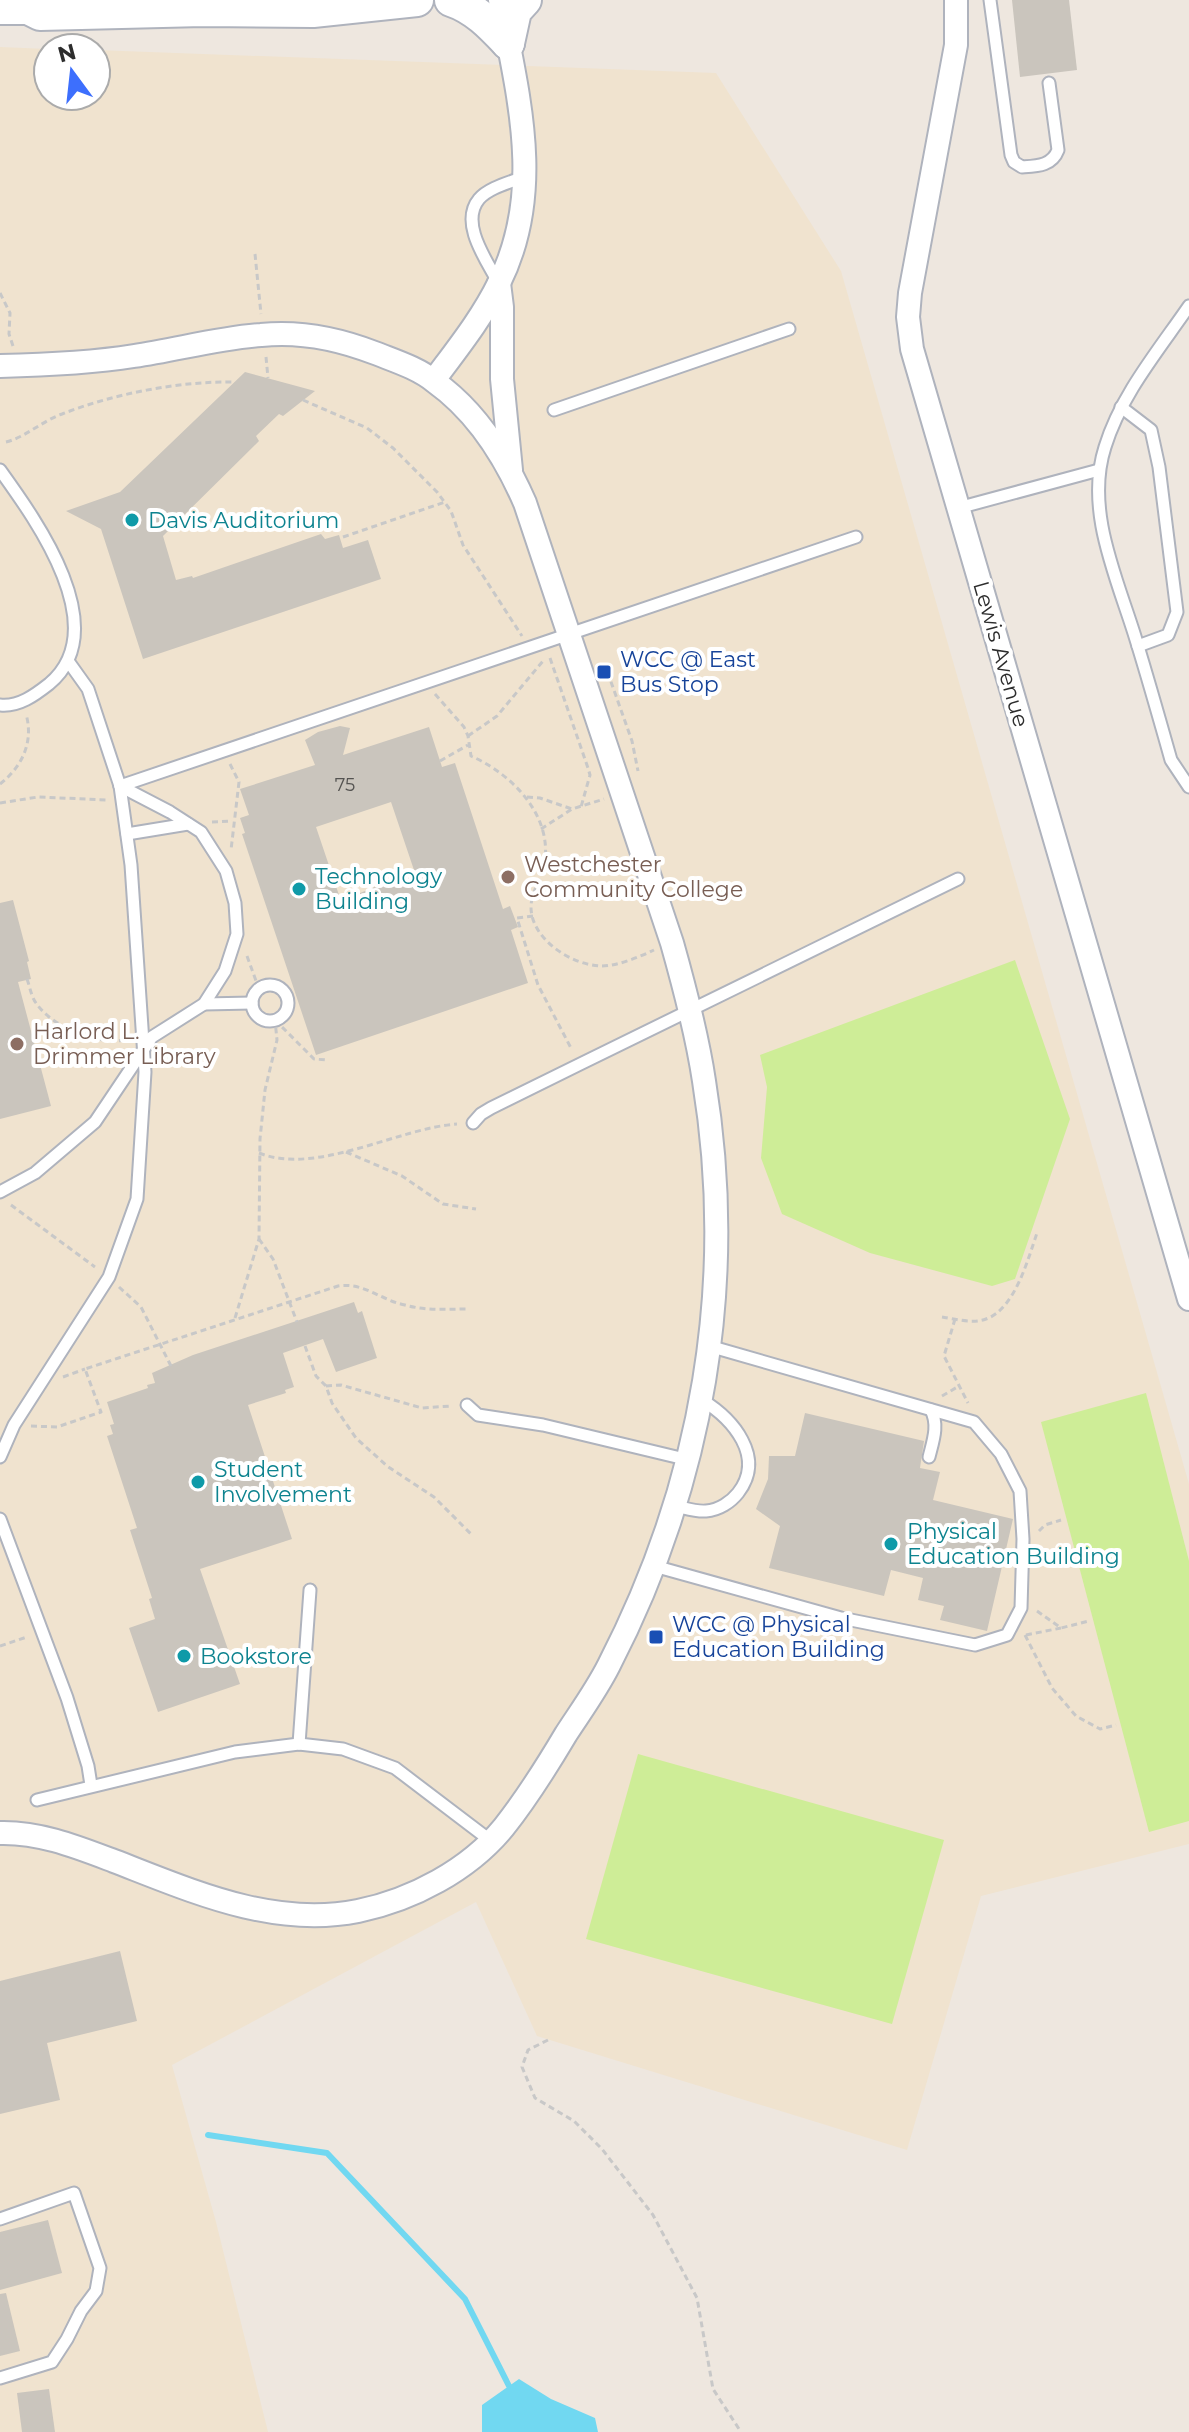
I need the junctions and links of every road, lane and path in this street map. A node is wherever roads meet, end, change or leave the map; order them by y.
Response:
1 (67, 0) edge
2 (417, 0) edge
3 (451, 0) edge
4 (500, 0) edge
5 (525, 0) edge
6 (956, 0) edge
7 (990, 0) edge
8 (14, 8) edge
9 (508, 43) junction
10 (1049, 83) dead end
11 (526, 176) junction
12 (255, 254) dead end
13 (499, 283) junction
14 (0, 293) edge
15 (1189, 306) edge
16 (262, 324) dead end
17 (789, 329) dead end
18 (19, 351) dead end
19 (266, 356) dead end
20 (0, 366) edge
21 (268, 378) dead end
22 (434, 380) junction
23 (234, 382) dead end
24 (303, 400) dead end
25 (1121, 407) junction
26 (554, 410) dead end
27 (6, 442) dead end
28 (0, 470) edge
29 (511, 470) junction
30 (1099, 470) junction
31 (445, 502) junction
32 (958, 508) junction
33 (343, 537) dead end
34 (856, 537) dead end
35 (568, 633) junction
36 (529, 646) junction
37 (1138, 646) junction
38 (68, 661) junction
39 (599, 671) dead end
40 (425, 681) junction
41 (0, 705) edge
42 (24, 710) dead end
43 (468, 736) junction
44 (468, 745) junction
45 (223, 750) junction
46 (440, 761) dead end
47 (636, 780) dead end
48 (0, 784) edge
49 (120, 786) junction
50 (1189, 787) edge
51 (611, 796) dead end
52 (525, 797) junction
53 (121, 800) junction
54 (0, 803) edge
55 (581, 807) junction
56 (572, 809) junction
57 (188, 824) junction
58 (541, 829) junction
59 (127, 834) junction
60 (226, 871) junction
61 (958, 879) dead end
62 (533, 916) junction
63 (237, 934) junction
64 (661, 947) dead end
65 (27, 979) dead end
66 (259, 989) junction
67 (252, 1003) junction
68 (204, 1004) junction
69 (691, 1010) junction
70 (275, 1020) junction
71 (142, 1043) junction
72 (327, 1060) dead end
73 (578, 1065) junction
74 (473, 1123) joint
75 (344, 1151) junction
76 (259, 1153) junction
77 (0, 1192) edge
78 (10, 1204) dead end
79 (476, 1209) dead end
80 (1037, 1233) dead end
81 (259, 1239) junction
82 (109, 1277) junction
83 (1189, 1299) edge
84 (289, 1301) junction
85 (469, 1309) dead end
86 (942, 1317) dead end
87 (234, 1319) junction
88 (955, 1319) junction
89 (297, 1322) dead end
90 (160, 1343) junction
91 (305, 1346) dead end
92 (709, 1346) junction
93 (171, 1366) dead end
94 (326, 1386) junction
95 (702, 1400) junction
96 (467, 1405) joint
97 (931, 1410) junction
98 (974, 1422) junction
99 (14, 1425) junction
100 (0, 1457) edge
101 (929, 1457) dead end
102 (689, 1460) junction
103 (675, 1506) junction
104 (0, 1519) edge
105 (1061, 1520) dead end
106 (473, 1536) dead end
107 (1023, 1548) junction
108 (654, 1566) junction
109 (310, 1590) dead end
110 (1021, 1599) junction
111 (1089, 1621) dead end
112 (1061, 1628) junction
113 (43, 1631) junction
114 (1007, 1635) junction
115 (1026, 1635) junction
116 (0, 1646) edge
117 (1116, 1725) dead end
118 (299, 1744) junction
119 (91, 1785) junction
120 (37, 1800) dead end
121 (0, 1833) edge
122 (491, 1841) junction
123 (548, 2040) dead end
124 (0, 2219) edge
125 (0, 2378) edge
126 (741, 2432) edge

1 - 8 main road
2 - 8 main road
3 - 9 main road
4 - 9 street
5 - 9 main road
6 - 32 street, Lewis Avenue
7 - 10 lane
9 - 11 street
11 - 13 street
11 - 13 lane
12 - 16 path
13 - 22 street
13 - 29 street
14 - 18 path
15 - 25 lane
17 - 26 lane
19 - 21 path
20 - 22 street
22 - 29 street
23 - 27 path
24 - 31 path
25 - 30 lane
25 - 37 lane
28 - 38 lane
29 - 35 street
30 - 32 lane
30 - 37 lane
31 - 33 path
31 - 36 path
32 - 83 street, Lewis Avenue
34 - 35 lane
35 - 36 lane
35 - 69 street
36 - 40 lane
37 - 50 lane
38 - 41 lane
38 - 49 lane
39 - 47 path
40 - 43 path
40 - 45 lane
42 - 48 path
43 - 44 path
43 - 55 path
44 - 46 path
44 - 52 path
45 - 49 lane
45 - 60 path
49 - 53 lane
49 - 57 lane
51 - 55 path
52 - 56 path
52 - 58 path
53 - 54 path
53 - 59 lane
55 - 56 path
56 - 58 path
57 - 59 lane
57 - 60 lane
58 - 62 path
59 - 71 lane
60 - 63 lane
61 - 69 lane
62 - 64 path
62 - 73 path
63 - 66 path
63 - 68 lane
65 - 71 path
66 - 67 lane
66 - 70 lane
67 - 68 lane
67 - 70 lane
68 - 71 lane
69 - 73 lane
69 - 92 street
70 - 72 path
70 - 76 path
71 - 77 lane
71 - 82 lane
73 - 74 lane
74 - 75 path
75 - 76 path
75 - 79 path
76 - 81 path
78 - 82 path
80 - 88 path
81 - 84 path
81 - 87 path
82 - 90 path
82 - 99 lane
84 - 85 path
84 - 87 path
84 - 89 path
86 - 88 path
87 - 90 path
88 - 98 path
90 - 93 path
90 - 99 path
91 - 94 path
92 - 95 street
92 - 97 lane
94 - 96 path
94 - 106 path
95 - 102 street
95 - 103 lane
96 - 102 lane
97 - 98 lane
97 - 101 lane
98 - 107 lane
99 - 100 lane
102 - 103 street
103 - 108 street
104 - 113 lane
105 - 107 path
107 - 110 lane
108 - 114 lane
108 - 122 street
109 - 118 lane
110 - 112 path
110 - 114 lane
111 - 112 path
112 - 115 path
113 - 116 path
113 - 119 lane
114 - 115 path
115 - 117 path
118 - 119 lane
118 - 122 lane
119 - 120 lane
121 - 122 street
123 - 126 path
124 - 125 lane

